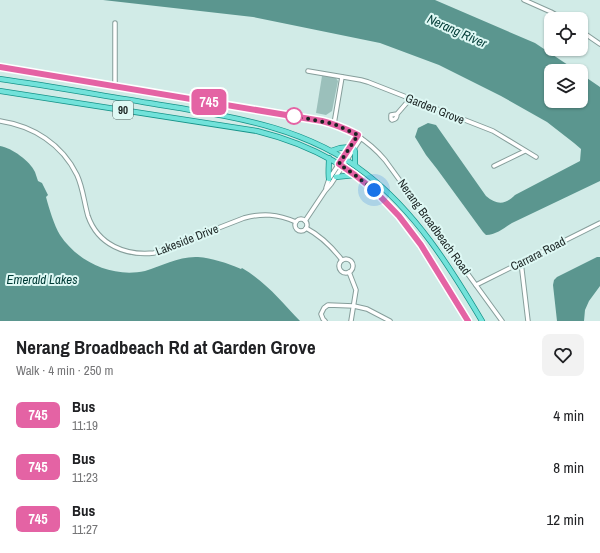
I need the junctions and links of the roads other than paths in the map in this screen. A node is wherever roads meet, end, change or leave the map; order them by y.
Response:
1 (524, 0) edge
2 (551, 12) edge
3 (115, 23) dead end
4 (588, 36) edge
5 (600, 44) edge
6 (0, 66) edge
7 (308, 71) dead end
8 (342, 77) junction
9 (0, 79) edge
10 (115, 86) junction
11 (0, 91) edge
12 (410, 99) junction
13 (397, 114) dead end
14 (0, 121) edge
15 (334, 124) junction
16 (360, 136) junction
17 (352, 148) junction
18 (331, 151) junction
19 (525, 151) junction
20 (536, 157) dead end
21 (329, 158) junction
22 (345, 159) junction
23 (341, 165) junction
24 (355, 165) junction
25 (494, 166) dead end
26 (355, 175) junction
27 (336, 177) junction
28 (329, 179) junction
29 (325, 191) junction
30 (305, 221) junction
31 (296, 222) junction
32 (600, 223) edge
33 (306, 228) junction
34 (342, 260) junction
35 (521, 262) junction
36 (349, 272) junction
37 (476, 285) junction
38 (354, 306) junction
39 (325, 321) edge
40 (351, 321) edge
41 (390, 321) edge
42 (468, 321) edge
43 (482, 321) edge
44 (502, 321) edge
45 (528, 321) edge

1 - 2 street
3 - 10 street
4 - 5 street
6 - 10 street, Nerang Broadbeach Road
7 - 8 street, Garden Grove
8 - 12 street, Garden Grove
8 - 15 street
9 - 18 main road, 90
10 - 15 street, Nerang Broadbeach Road
11 - 21 main road, 90
12 - 13 street
12 - 19 street, Garden Grove
14 - 31 street, Lakeside Drive
15 - 16 street, Nerang Broadbeach Road
16 - 17 street
16 - 37 street, Nerang Broadbeach Road
17 - 18 main road
17 - 22 street
17 - 24 main road
18 - 22 main road, 90
19 - 20 street, Garden Grove
19 - 25 street
21 - 23 main road, 90
21 - 28 main road
22 - 23 street
22 - 24 main road, 90
23 - 26 main road, 90
23 - 27 street
23 - 28 street
24 - 43 main road, 90
26 - 27 main road
26 - 42 main road, 90
27 - 29 street
28 - 29 street
29 - 30 street
30 - 31 street
30 - 33 street
31 - 33 street
32 - 35 street, Carrara Road
33 - 34 street
34 - 36 street
34 - 36 street
35 - 37 street, Carrara Road
35 - 45 street
36 - 38 street
37 - 44 street, Nerang Broadbeach Road
38 - 39 street
38 - 40 street
38 - 41 street

